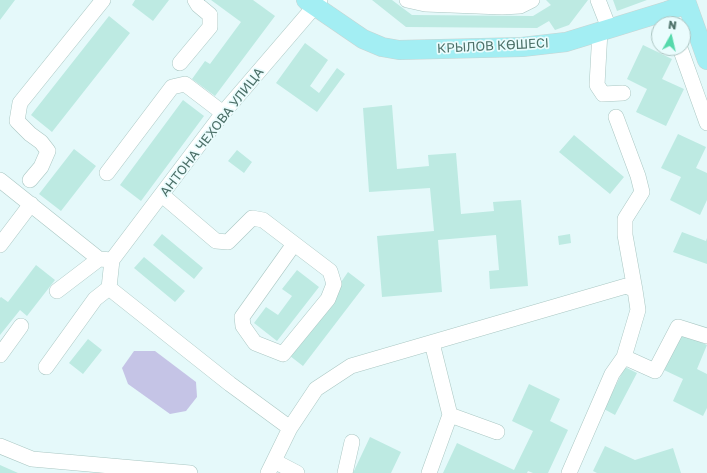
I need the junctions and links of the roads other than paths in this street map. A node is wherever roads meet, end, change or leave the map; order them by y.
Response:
1 (103, 0) edge
2 (195, 0) edge
3 (407, 0) edge
4 (532, 0) edge
5 (598, 0) edge
6 (314, 2) edge
7 (686, 2) edge
8 (671, 16) edge
9 (651, 21) edge
10 (604, 30) junction
11 (683, 56) edge
12 (707, 60) edge
13 (180, 63) dead end
14 (623, 93) dead end
15 (224, 113) junction
16 (616, 117) dead end
17 (707, 123) edge
18 (107, 172) dead end
19 (0, 180) edge
20 (30, 180) dead end
21 (162, 195) junction
22 (31, 204) junction
23 (294, 244) junction
24 (0, 245) edge
25 (106, 260) junction
26 (109, 288) junction
27 (635, 290) junction
28 (57, 291) dead end
29 (21, 326) dead end
30 (707, 336) edge
31 (432, 343) junction
32 (0, 355) edge
33 (624, 357) junction
34 (46, 367) dead end
35 (450, 415) junction
36 (290, 428) junction
37 (497, 432) dead end
38 (352, 442) dead end
39 (0, 446) edge
40 (271, 467) edge
41 (85, 468) edge
42 (190, 473) edge
43 (297, 473) edge
44 (345, 473) edge
45 (429, 473) edge
46 (569, 473) edge

1 - 20 lane
2 - 13 lane
3 - 4 lane
5 - 10 lane
6 - 10 main road, КРЫЛОВ КӨШЕСІ
6 - 15 lane, АНТОНА ЧЕХОВА УЛИЦА
7 - 8 main road, КРЫЛОВ КӨШЕСІ
7 - 12 main road
9 - 10 main road, КРЫЛОВ КӨШЕСІ
10 - 14 lane
11 - 17 lane
15 - 18 lane
15 - 21 lane, АНТОНА ЧЕХОВА УЛИЦА
16 - 27 lane
19 - 22 lane
21 - 23 lane
21 - 25 lane, АНТОНА ЧЕХОВА УЛИЦА
22 - 24 lane
22 - 25 lane
23 - 23 lane
25 - 26 lane
25 - 28 lane, АНТОНА ЧЕХОВА УЛИЦА
26 - 34 lane
26 - 36 lane
27 - 31 lane
27 - 33 lane
29 - 32 lane
30 - 33 lane
31 - 35 lane
31 - 36 lane
33 - 46 lane
35 - 37 lane
35 - 45 lane
36 - 40 lane
38 - 44 lane
39 - 41 lane
40 - 43 lane
41 - 42 lane

